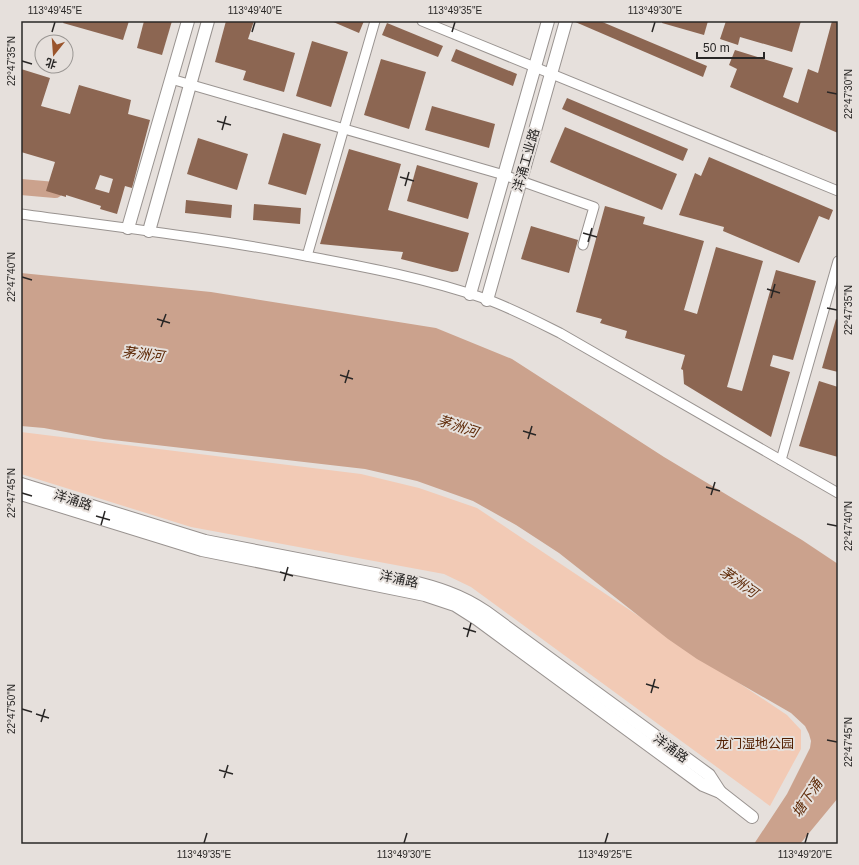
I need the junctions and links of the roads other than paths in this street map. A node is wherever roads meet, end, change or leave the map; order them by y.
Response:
1 (188, 21) edge
2 (208, 21) edge
3 (375, 21) edge
4 (422, 21) edge
5 (548, 21) edge
6 (566, 21) edge
7 (535, 67) junction
8 (551, 74) junction
9 (171, 79) junction
10 (190, 85) junction
11 (344, 128) junction
12 (504, 175) junction
13 (521, 180) junction
14 (838, 191) edge
15 (21, 214) edge
16 (128, 228) junction
17 (149, 231) junction
18 (583, 245) dead end
19 (307, 256) junction
20 (838, 261) edge
21 (470, 294) junction
22 (487, 300) junction
23 (781, 460) junction
24 (21, 484) edge
25 (838, 493) edge
26 (21, 494) edge
27 (720, 792) junction
28 (752, 817) dead end

1 - 9 street
2 - 10 street
3 - 11 street
4 - 7 street
5 - 7 street, 洋涌工业路
6 - 8 street, 洋涌工业路
7 - 8 street
7 - 12 street, 洋涌工业路
8 - 13 street, 洋涌工业路
8 - 14 street
9 - 10 street
9 - 16 street
10 - 11 street
10 - 17 street
11 - 12 street
11 - 19 street
12 - 13 street
12 - 21 street, 洋涌工业路
13 - 18 street
13 - 22 street, 洋涌工业路
15 - 16 street
16 - 17 street
17 - 19 street
19 - 21 street
20 - 23 street
21 - 22 street
22 - 23 street
23 - 25 street
24 - 27 street, 洋涌路
26 - 27 street, 洋涌路
27 - 28 street, 洋涌路

